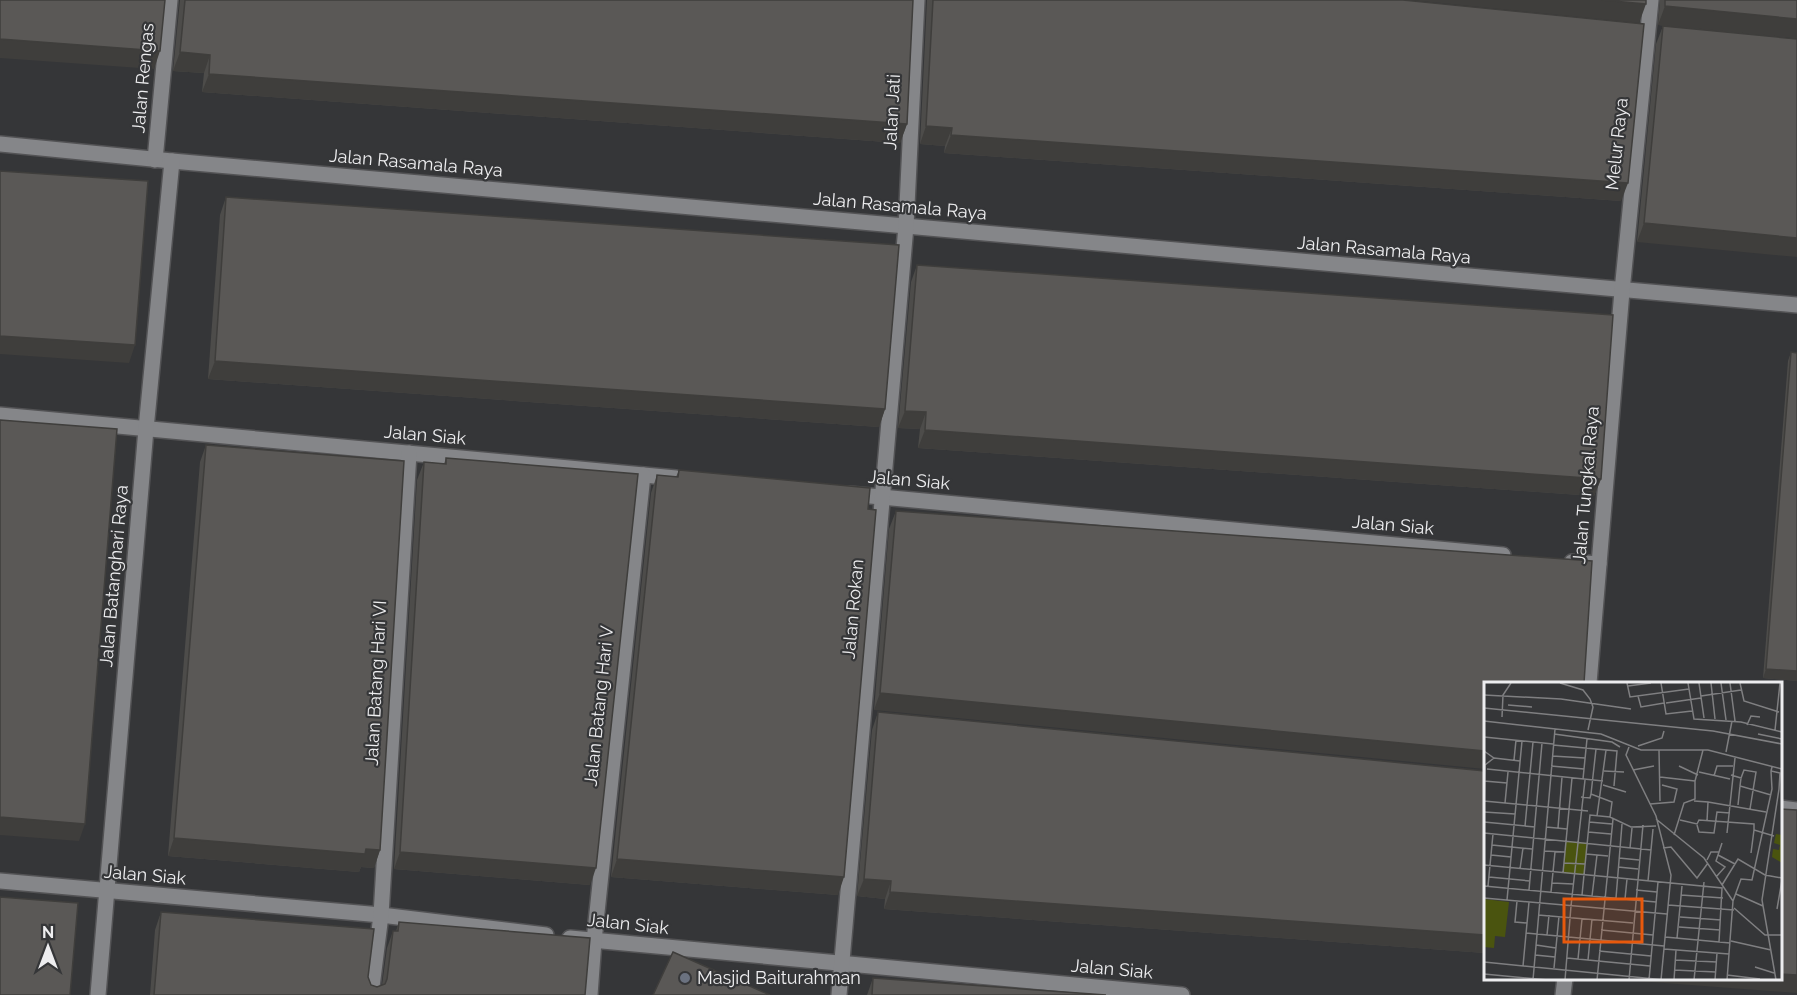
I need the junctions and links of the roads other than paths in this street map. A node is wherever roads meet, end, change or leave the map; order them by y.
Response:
1 (170, 0) edge
2 (917, 0) edge
3 (1651, 0) edge
4 (0, 144) edge
5 (155, 160) junction
6 (172, 161) junction
7 (906, 226) junction
8 (1622, 291) junction
9 (1797, 305) edge
10 (0, 415) edge
11 (146, 429) junction
12 (409, 453) junction
13 (643, 475) junction
14 (688, 479) edge
15 (836, 493) edge
16 (882, 497) junction
17 (1516, 557) edge
18 (1552, 560) edge
19 (1599, 564) junction
20 (1589, 682) edge
21 (1782, 808) edge
22 (1797, 810) edge
23 (0, 881) edge
24 (108, 892) junction
25 (381, 915) junction
26 (594, 941) junction
27 (841, 964) junction
28 (1565, 980) edge
29 (98, 995) edge
30 (371, 995) edge
31 (590, 995) edge
32 (839, 995) edge
33 (1182, 995) edge
34 (1563, 995) edge

1 - 5 street, Jalan Rengas
2 - 7 street, Jalan Jati
3 - 8 street, Melur Raya
4 - 5 street, Jalan Rasamala Raya
5 - 6 street, Jalan Rasamala Raya
6 - 7 street, Jalan Rasamala Raya
6 - 11 street, Jalan Batanghari Raya
7 - 8 street, Jalan Rasamala Raya
7 - 16 street, Jalan Rokan
8 - 9 street, Jalan Rasamala Raya
8 - 19 street, Jalan Tungkal Raya
10 - 11 street, Jalan Siak
11 - 12 street, Jalan Siak
11 - 24 street, Jalan Batanghari Raya
12 - 13 street, Jalan Siak
12 - 25 street, Jalan Batang Hari VI
13 - 14 street, Jalan Siak
13 - 26 street, Jalan Batang Hari V
15 - 16 street, Jalan Siak
16 - 17 street, Jalan Siak
16 - 27 street, Jalan Rokan
18 - 19 street
19 - 20 street, Jalan Tungkal Raya
21 - 22 street
23 - 24 street, Jalan Siak
24 - 25 street, Jalan Siak
24 - 29 street, Jalan Batanghari Raya
25 - 26 street, Jalan Siak
25 - 30 street, Jalan Batang Hari VI
26 - 27 street, Jalan Siak
26 - 31 street, Jalan Batang Hari V
27 - 32 street, Jalan Rokan
27 - 33 street, Jalan Siak
28 - 34 street

